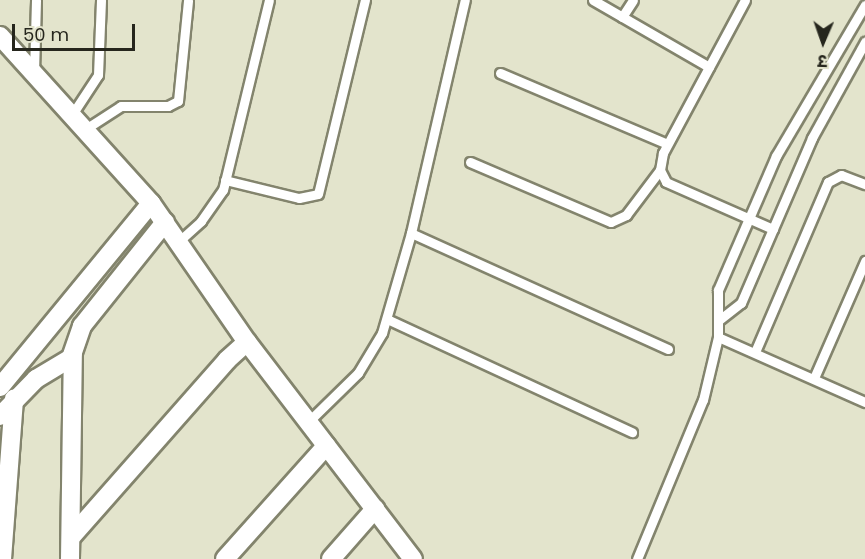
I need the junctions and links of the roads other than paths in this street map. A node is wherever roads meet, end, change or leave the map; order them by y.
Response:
1 (36, 0) edge
2 (101, 0) edge
3 (188, 0) edge
4 (269, 0) edge
5 (365, 0) edge
6 (465, 0) edge
7 (592, 0) edge
8 (633, 0) edge
9 (745, 0) edge
10 (865, 5) edge
11 (622, 17) junction
12 (0, 36) edge
13 (865, 42) edge
14 (709, 67) junction
15 (34, 72) junction
16 (500, 73) dead end
17 (73, 113) junction
18 (87, 128) junction
19 (667, 144) junction
20 (470, 162) dead end
21 (660, 170) junction
22 (225, 180) junction
23 (865, 184) edge
24 (151, 203) junction
25 (749, 218) junction
26 (165, 222) junction
27 (773, 229) junction
28 (411, 233) junction
29 (178, 242) junction
30 (865, 261) edge
31 (387, 319) junction
32 (719, 320) junction
33 (718, 337) junction
34 (247, 342) junction
35 (668, 350) dead end
36 (755, 352) junction
37 (73, 354) junction
38 (814, 378) junction
39 (2, 381) edge
40 (14, 399) junction
41 (865, 402) edge
42 (0, 416) edge
43 (308, 422) junction
44 (632, 432) dead end
45 (326, 446) junction
46 (375, 509) junction
47 (72, 536) junction
48 (2, 559) edge
49 (70, 559) edge
50 (225, 559) edge
51 (331, 559) edge
52 (413, 559) edge
53 (638, 559) edge

1 - 15 lane
2 - 17 lane
3 - 18 lane
4 - 22 lane
5 - 22 lane
6 - 28 lane
7 - 11 lane
8 - 11 lane
9 - 14 lane
10 - 25 lane
11 - 14 lane
12 - 15 street
13 - 27 lane
14 - 19 lane
15 - 17 street
16 - 19 lane
17 - 18 street
18 - 24 street
19 - 21 lane
20 - 21 lane
21 - 25 lane
22 - 29 lane
23 - 36 lane
24 - 26 street
24 - 39 street
25 - 27 lane
25 - 32 lane
26 - 29 street
26 - 37 street
27 - 32 lane
28 - 31 lane
28 - 35 lane
29 - 34 street
30 - 38 lane
31 - 43 lane
31 - 44 lane
32 - 33 lane
33 - 36 lane
33 - 53 lane
34 - 43 street
34 - 47 street
36 - 38 lane
37 - 40 street
37 - 47 street
38 - 41 lane
39 - 40 street
40 - 42 street
40 - 48 street
43 - 45 street
45 - 46 street
45 - 50 street
46 - 51 street
46 - 52 street
47 - 49 street

